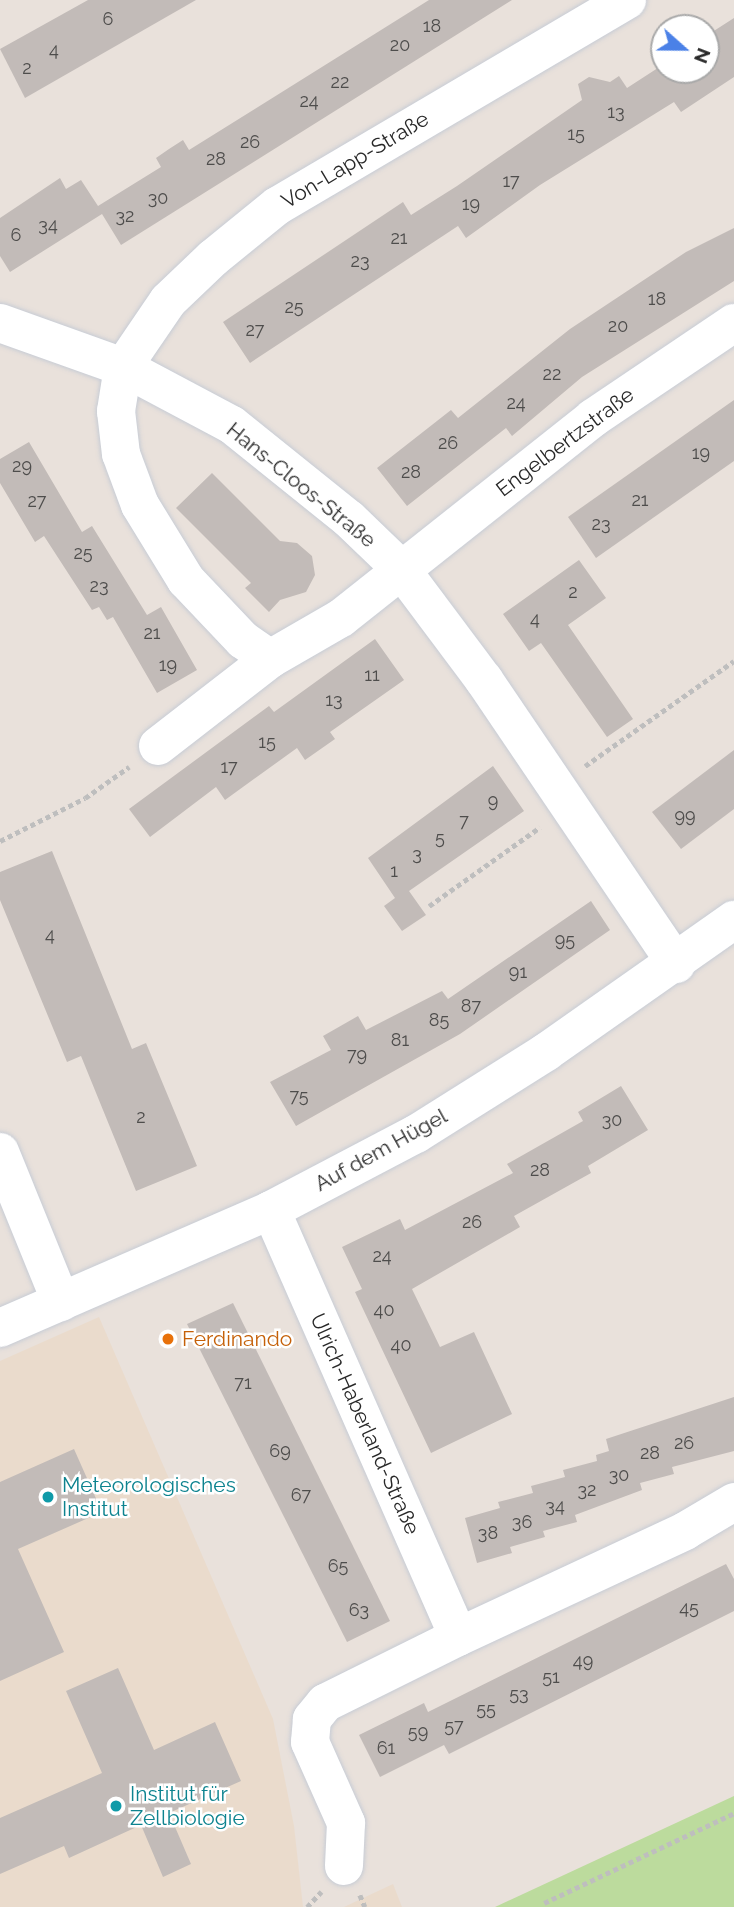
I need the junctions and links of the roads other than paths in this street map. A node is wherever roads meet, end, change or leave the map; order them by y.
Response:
1 (627, 0) edge
2 (0, 323) edge
3 (734, 323) edge
4 (122, 367) junction
5 (401, 569) junction
6 (270, 659) junction
7 (158, 746) dead end
8 (734, 919) edge
9 (676, 964) junction
10 (0, 1152) edge
11 (271, 1210) junction
12 (61, 1302) junction
13 (0, 1328) edge
14 (734, 1502) edge
15 (458, 1637) junction
16 (344, 1866) dead end

1 - 4 street, Von-Lapp-Straße
2 - 4 street, Hans-Cloos-Straße
3 - 5 street, Engelbertzstraße
4 - 5 street, Hans-Cloos-Straße
4 - 6 street
5 - 6 street
5 - 9 street, Hans-Cloos-Straße
6 - 7 street
8 - 9 street, Auf dem Hügel
9 - 11 street, Auf dem Hügel
10 - 12 street
11 - 12 street, Auf dem Hügel
11 - 15 street, Ulrich-Haberland-Straße
12 - 13 street, Auf dem Hügel
14 - 15 street
15 - 16 street

